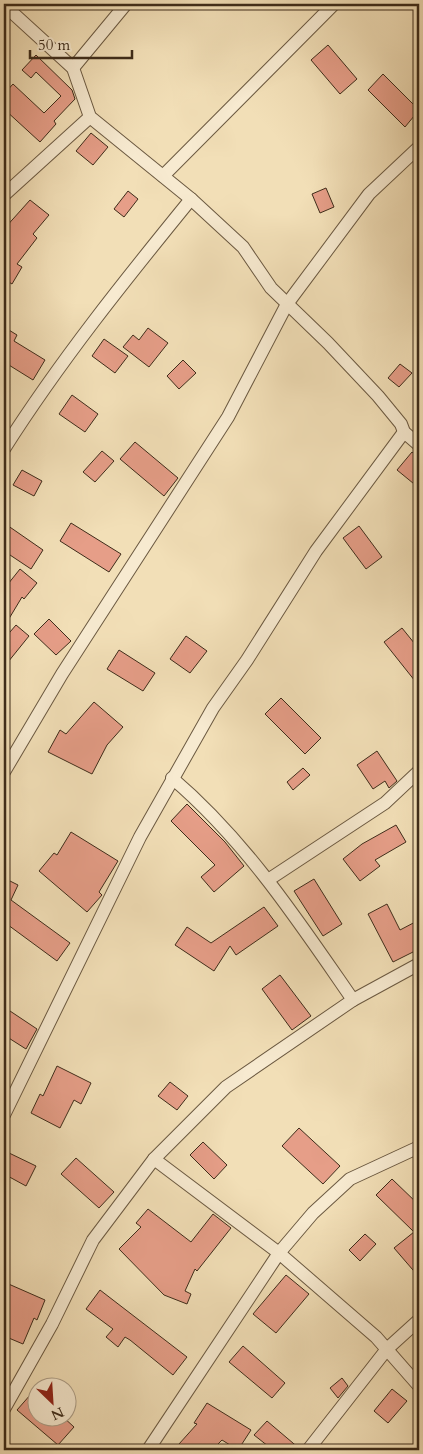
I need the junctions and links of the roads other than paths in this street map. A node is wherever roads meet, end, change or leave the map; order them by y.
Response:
1 (126, 4) edge
2 (334, 4) edge
3 (4, 5) edge
4 (73, 68) junction
5 (90, 117) junction
6 (419, 147) edge
7 (164, 176) junction
8 (4, 195) edge
9 (191, 199) junction
10 (287, 304) junction
11 (404, 432) junction
12 (419, 445) edge
13 (4, 449) edge
14 (419, 771) edge
15 (4, 772) edge
16 (172, 778) junction
17 (268, 880) junction
18 (419, 964) edge
19 (353, 1000) junction
20 (4, 1115) edge
21 (419, 1147) edge
22 (154, 1159) junction
23 (279, 1253) junction
24 (419, 1320) edge
25 (387, 1349) junction
26 (419, 1386) edge
27 (4, 1409) edge
28 (148, 1450) edge
29 (308, 1450) edge

1 - 4 street
2 - 7 street
3 - 4 street
4 - 5 street
5 - 7 street
5 - 8 street
6 - 10 street
7 - 9 street
9 - 10 street
9 - 13 street
10 - 11 street
10 - 15 street
11 - 12 street
11 - 16 street
14 - 17 street
16 - 17 street
16 - 20 street
17 - 19 street
18 - 19 street
19 - 22 street
21 - 23 street
22 - 23 street
22 - 27 street
23 - 25 street
23 - 28 street
24 - 25 street
25 - 26 street
25 - 29 street

